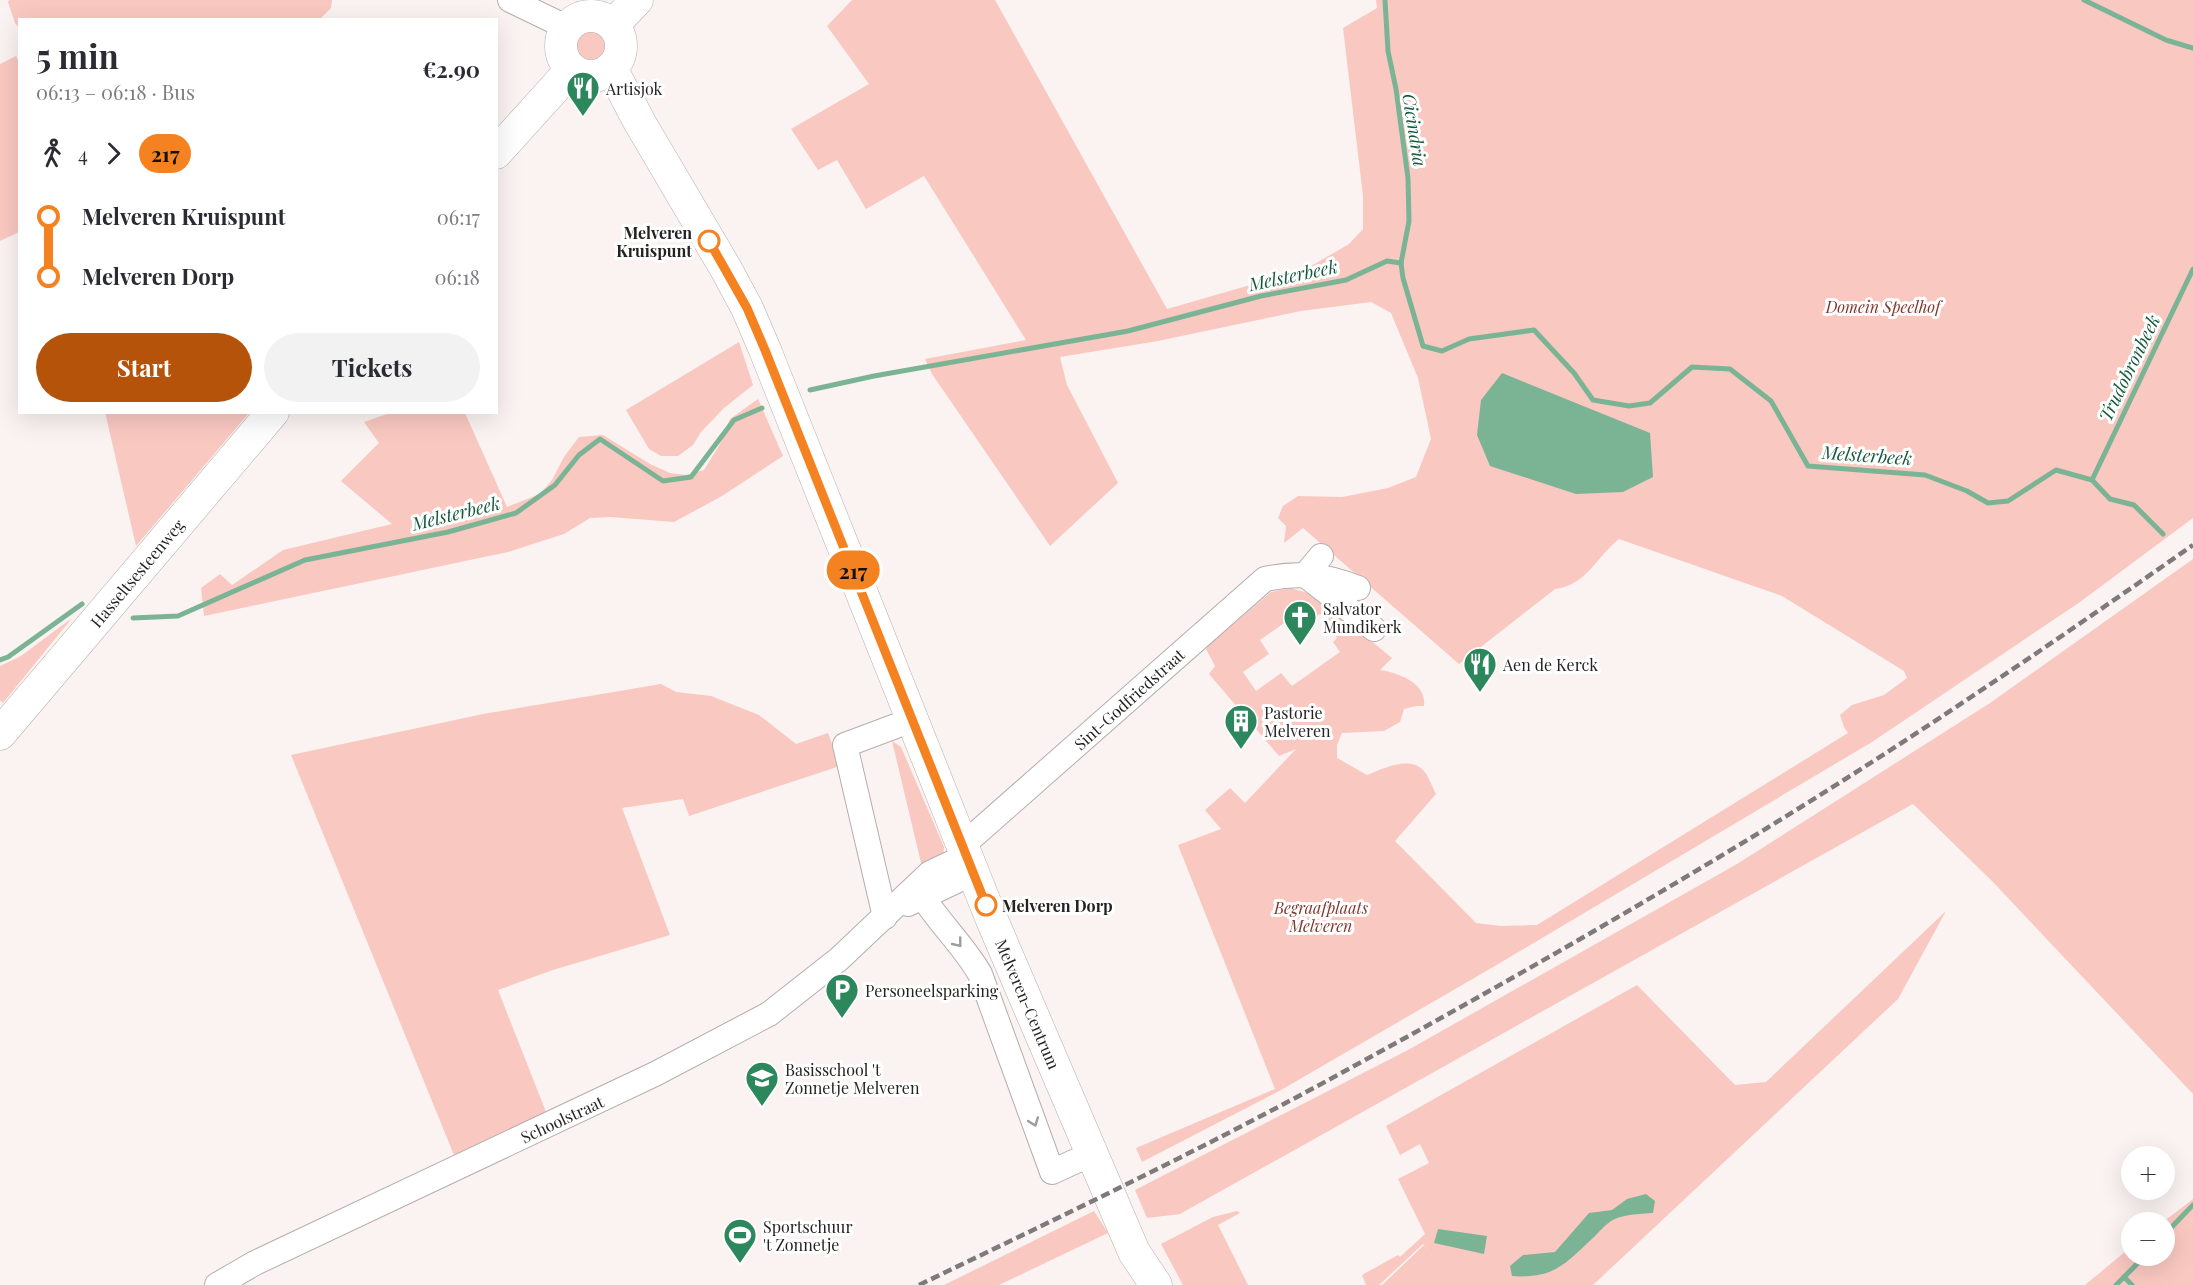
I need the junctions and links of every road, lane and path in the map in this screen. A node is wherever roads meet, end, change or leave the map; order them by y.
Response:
1 (510, 0) edge
2 (637, 0) edge
3 (613, 25) junction
4 (566, 27) junction
5 (611, 68) junction
6 (572, 69) junction
7 (498, 151) edge
8 (271, 414) edge
9 (1321, 556) dead end
10 (1305, 574) junction
11 (1358, 588) dead end
12 (1374, 629) dead end
13 (912, 720) junction
14 (0, 734) edge
15 (967, 858) junction
16 (923, 897) junction
17 (885, 916) junction
18 (1091, 1154) junction
19 (217, 1285) edge
20 (1156, 1285) edge

1 - 4 street
2 - 3 main road
3 - 4 main road
3 - 5 main road
4 - 6 main road
5 - 6 main road
5 - 13 main road, Melveren-Centrum
6 - 7 main road
8 - 14 main road, Hasseltsesteenweg
9 - 10 street
10 - 11 street, Sint-Godfriedstraat
10 - 12 street
10 - 15 street, Sint-Godfriedstraat
13 - 15 main road, Melveren-Centrum
13 - 17 street
15 - 16 street, Schoolstraat
15 - 17 street, Schoolstraat
15 - 18 main road, Melveren-Centrum
16 - 17 street, Schoolstraat
16 -> 18 street, Melveren-Centrum
17 - 19 street, Schoolstraat
18 - 20 main road, Melveren-Centrum

